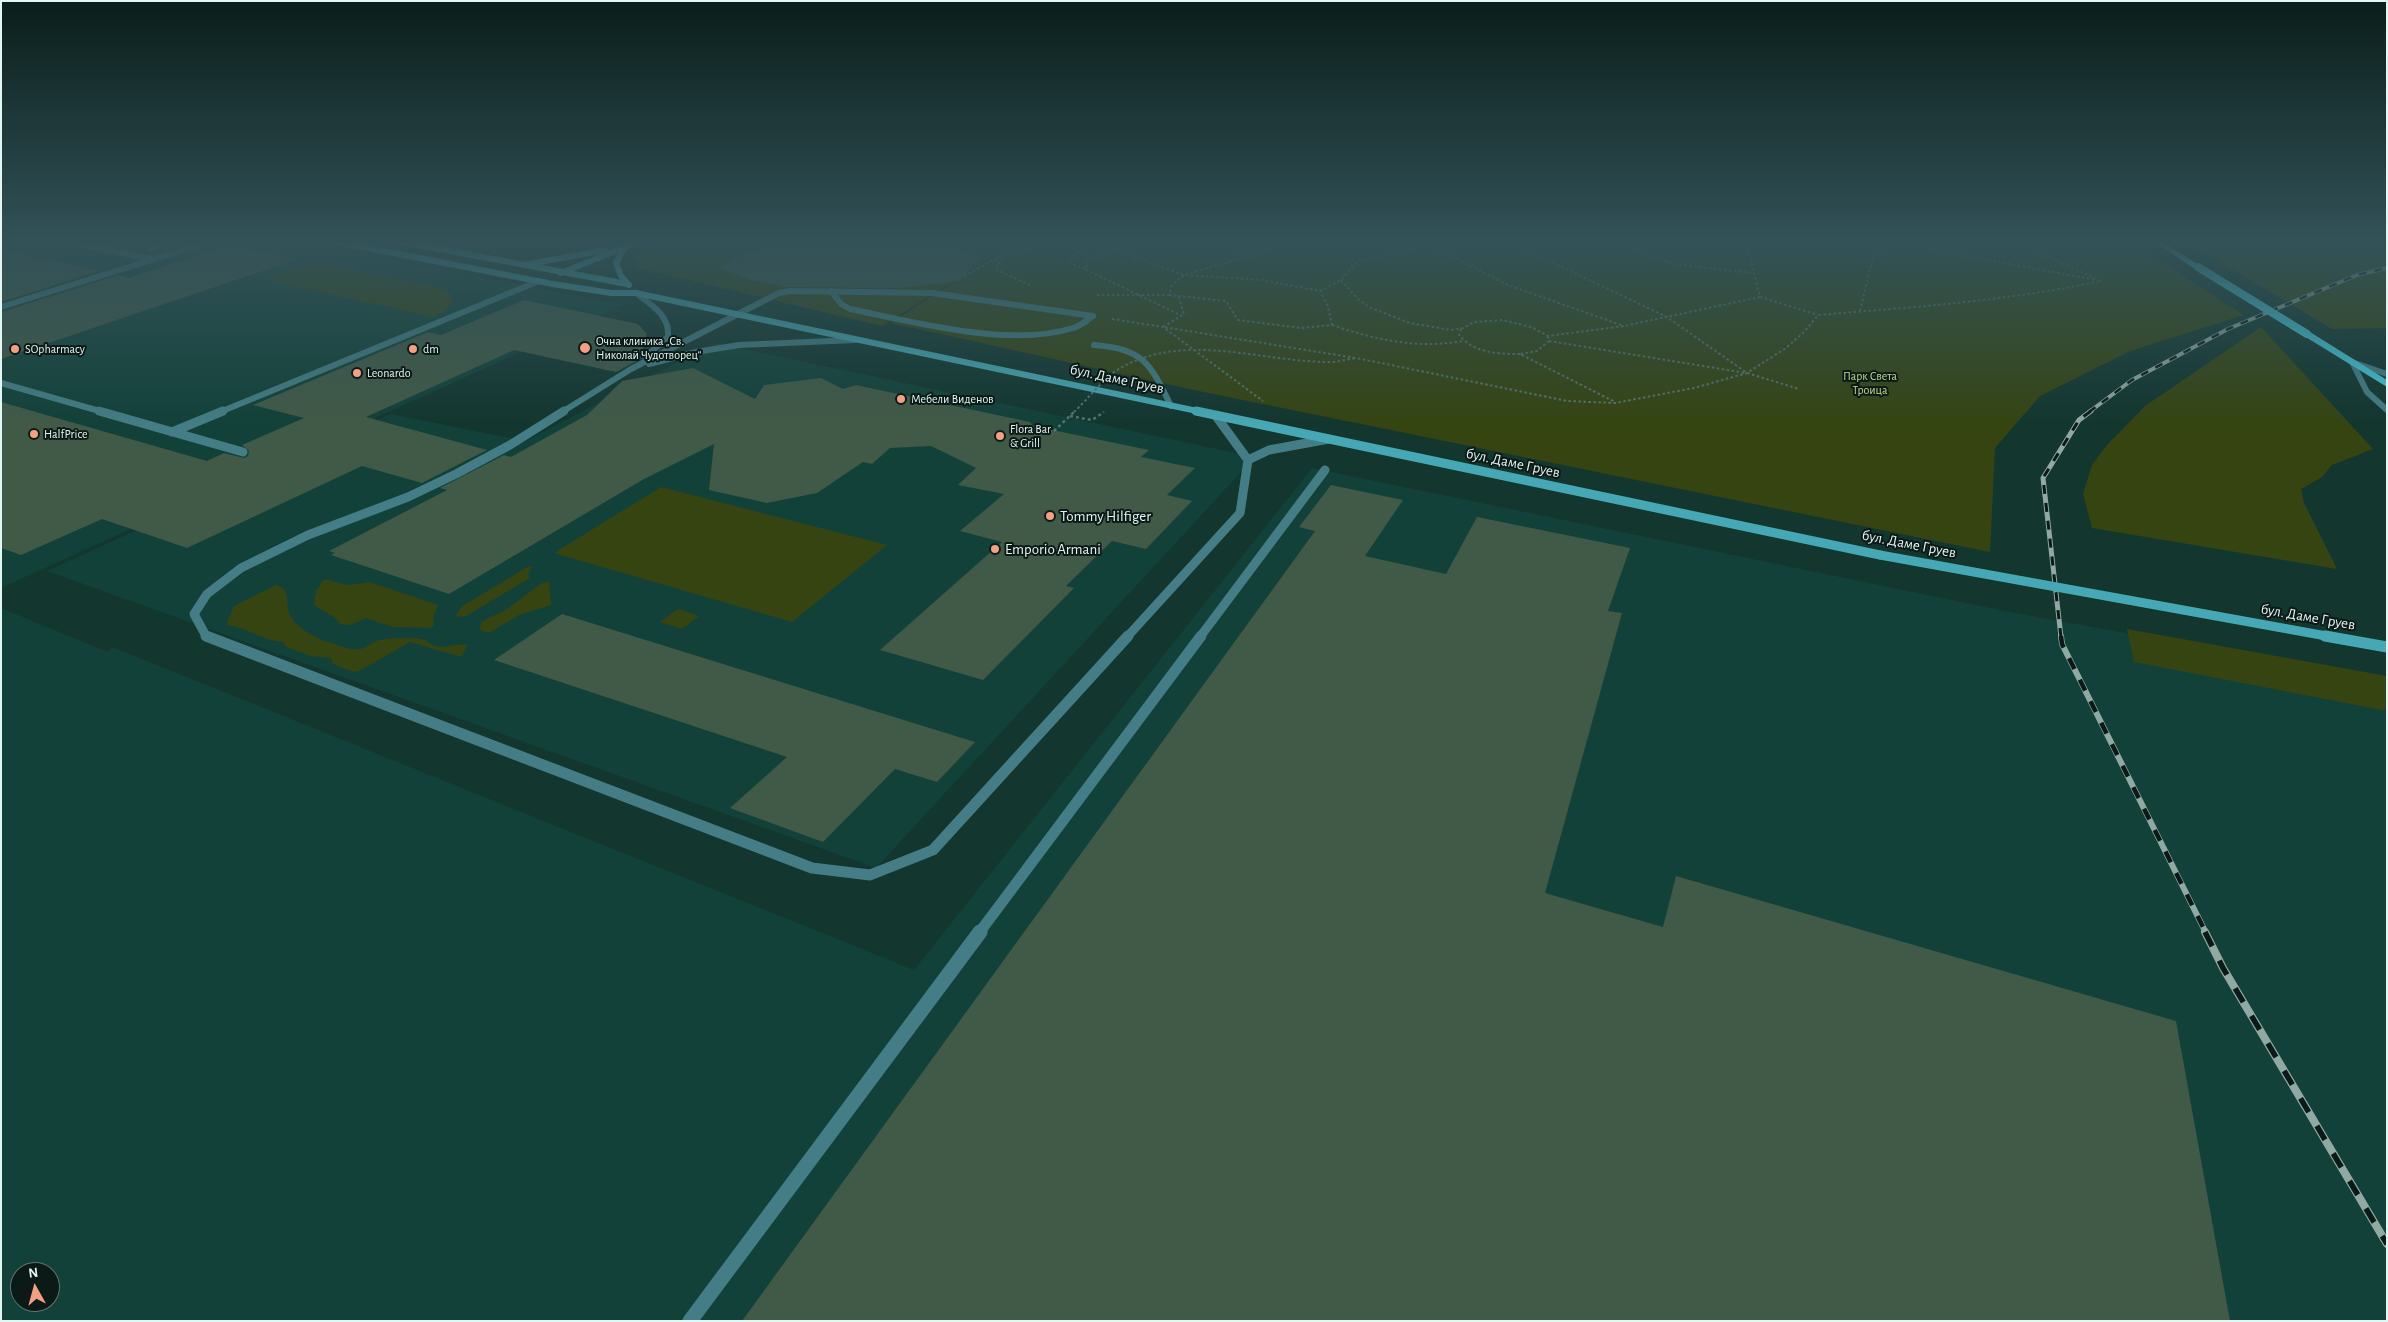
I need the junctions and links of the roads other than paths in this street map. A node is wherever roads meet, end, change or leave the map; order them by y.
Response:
1 (18, 303) edge
2 (486, 303) edge
3 (648, 303) edge
4 (682, 303) edge
5 (759, 303) edge
6 (840, 303) edge
7 (1000, 303) edge
8 (2256, 303) edge
9 (1, 308) edge
10 (736, 314) junction
11 (855, 340) junction
12 (1094, 345) dead end
13 (2352, 362) junction
14 (631, 369) junction
15 (2387, 374) edge
16 (1, 383) edge
17 (2387, 384) edge
18 (1171, 406) junction
19 (2387, 410) edge
20 (1216, 416) junction
21 (172, 432) junction
22 (1329, 440) junction
23 (243, 452) dead end
24 (1248, 460) junction
25 (1325, 470) dead end
26 (2387, 647) edge
27 (690, 1321) edge

1 - 9 lane
2 - 21 lane
3 - 14 lane
4 - 10 main road, бул. Даме Груев
5 - 10 lane
6 - 7 lane
8 - 13 main road, bridge
10 - 11 main road, бул. Даме Груев
10 - 14 lane
11 - 14 lane
11 - 18 main road, бул. Даме Груев
12 - 18 lane
13 - 15 lane
13 - 17 main road
13 - 19 lane
14 - 24 lane
16 - 21 lane
18 - 20 main road, бул. Даме Груев
20 - 22 main road, бул. Даме Груев
20 - 24 lane
21 - 23 lane
22 - 24 lane
22 - 26 main road, бул. Даме Груев, bridge
25 - 27 lane

